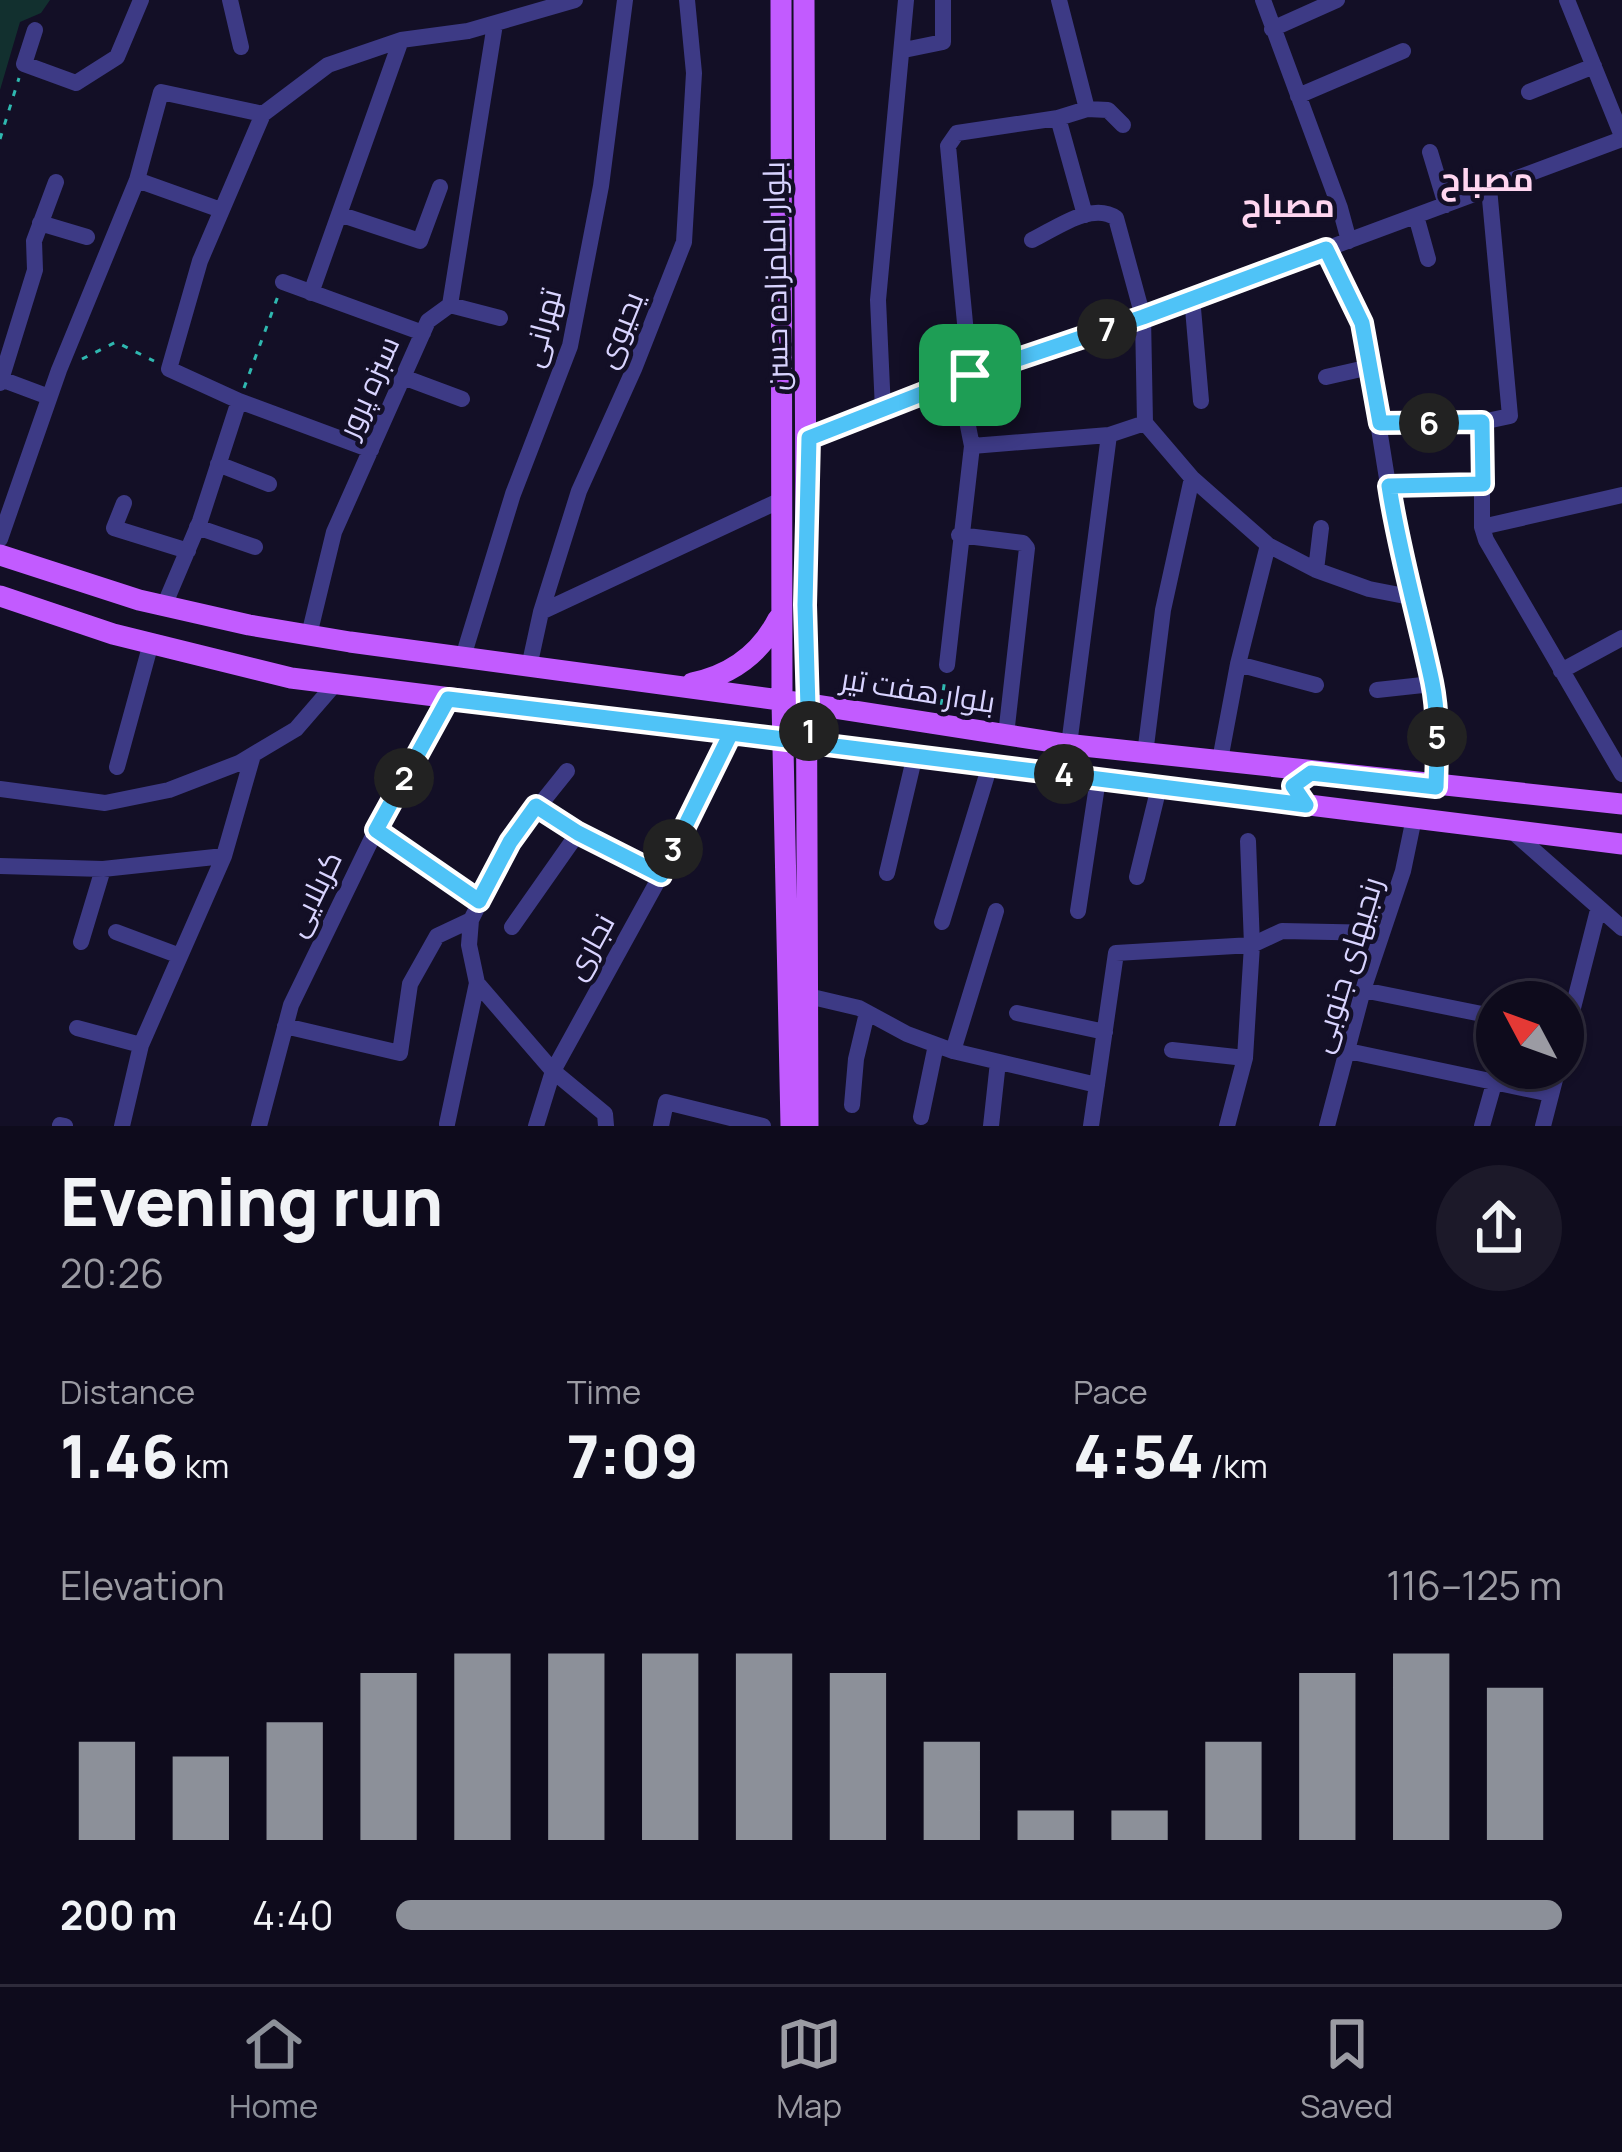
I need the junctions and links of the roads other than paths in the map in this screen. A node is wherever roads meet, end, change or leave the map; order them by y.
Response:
1 (141, 0) edge
2 (230, 0) edge
3 (574, 0) edge
4 (625, 0) edge
5 (687, 0) edge
6 (781, 0) edge
7 (804, 0) edge
8 (906, 0) edge
9 (943, 0) edge
10 (1059, 0) edge
11 (1262, 0) edge
12 (1337, 0) edge
13 (1567, 0) edge
14 (495, 24) junction
15 (1272, 28) junction
16 (35, 30) dead end
17 (401, 40) junction
18 (241, 47) dead end
19 (904, 50) junction
20 (1403, 52) dead end
21 (1594, 66) junction
22 (1529, 92) dead end
23 (1298, 96) junction
24 (1087, 110) junction
25 (262, 114) junction
26 (1058, 118) junction
27 (1124, 125) dead end
28 (1622, 138) edge
29 (1430, 152) dead end
30 (137, 180) junction
31 (56, 182) dead end
32 (440, 187) dead end
33 (1489, 188) junction
34 (1446, 205) junction
35 (221, 210) junction
36 (339, 214) junction
37 (1085, 214) junction
38 (1416, 216) junction
39 (40, 223) junction
40 (87, 237) dead end
41 (1032, 240) dead end
42 (1348, 241) junction
43 (1326, 249) junction
44 (1428, 259) dead end
45 (284, 282) road end
46 (311, 292) junction
47 (1192, 297) junction
48 (450, 305) junction
49 (1143, 317) junction
50 (500, 318) dead end
51 (422, 333) junction
52 (7, 337) edge
53 (1370, 367) junction
54 (970, 375) junction
55 (403, 377) junction
56 (1326, 377) dead end
57 (1, 381) edge
58 (50, 397) junction
59 (462, 399) dead end
60 (239, 401) junction
61 (1201, 401) dead end
62 (883, 410) junction
63 (1482, 422) junction
64 (1145, 423) junction
65 (1380, 423) junction
66 (1109, 435) junction
67 (809, 438) junction
68 (972, 446) junction
69 (370, 450) junction
70 (218, 464) junction
71 (1192, 478) junction
72 (269, 484) dead end
73 (1483, 484) junction
74 (1389, 486) junction
75 (1622, 495) edge
76 (781, 500) junction
77 (124, 502) dead end
78 (197, 527) junction
79 (1482, 527) junction
80 (1321, 528) dead end
81 (959, 536) junction
82 (0, 539) edge
83 (1268, 545) junction
84 (255, 548) dead end
85 (188, 551) junction
86 (0, 555) edge
87 (1316, 570) junction
88 (0, 596) edge
89 (1410, 598) junction
90 (164, 606) junction
91 (541, 612) junction
92 (782, 613) junction
93 (309, 635) junction
94 (1622, 638) edge
95 (151, 643) junction
96 (463, 657) junction
97 (807, 663) junction
98 (1238, 664) junction
99 (947, 665) road end
100 (529, 667) junction
101 (1561, 671) junction
102 (334, 683) junction
103 (1432, 684) junction
104 (1316, 685) dead end
105 (670, 686) junction
106 (1377, 690) dead end
107 (448, 699) junction
108 (782, 701) junction
109 (809, 704) junction
110 (853, 710) junction
111 (731, 733) junction
112 (1006, 735) junction
113 (785, 740) junction
114 (809, 742) junction
115 (1069, 745) junction
116 (1145, 754) junction
117 (253, 755) junction
118 (914, 755) junction
119 (1231, 762) junction
120 (990, 765) junction
121 (117, 767) dead end
122 (567, 771) dead end
123 (1311, 773) junction
124 (1622, 774) edge
125 (1098, 779) junction
126 (1159, 787) junction
127 (1436, 787) junction
128 (0, 789) edge
129 (1237, 796) junction
130 (1306, 805) junction
131 (1622, 805) edge
132 (536, 806) junction
133 (1414, 818) junction
134 (376, 830) junction
135 (1511, 830) junction
136 (578, 833) junction
137 (1248, 841) dead end
138 (1622, 844) edge
139 (224, 856) junction
140 (0, 866) edge
141 (103, 869) junction
142 (887, 873) dead end
143 (661, 875) junction
144 (1137, 877) dead end
145 (479, 901) junction
146 (1598, 910) junction
147 (996, 911) dead end
148 (1078, 911) dead end
149 (471, 920) junction
150 (942, 922) dead end
151 (512, 927) dead end
152 (1622, 928) edge
153 (116, 932) dead end
154 (1382, 933) junction
155 (81, 942) dead end
156 (1252, 945) junction
157 (180, 956) junction
158 (1579, 981) edge
159 (477, 983) junction
160 (1363, 990) junction
161 (808, 996) junction
162 (868, 1013) junction
163 (1018, 1013) dead end
164 (1476, 1013) edge
165 (285, 1026) junction
166 (77, 1028) dead end
167 (1105, 1032) junction
168 (141, 1045) junction
169 (945, 1048) junction
170 (1172, 1050) dead end
171 (1348, 1051) junction
172 (1245, 1058) junction
173 (998, 1062) junction
174 (554, 1071) junction
175 (1476, 1076) edge
176 (1097, 1085) junction
177 (1492, 1089) edge
178 (1531, 1089) edge
179 (1552, 1089) edge
180 (1551, 1094) junction
181 (852, 1105) dead end
182 (921, 1118) dead end
183 (447, 1124) edge
184 (122, 1126) edge
185 (260, 1126) edge
186 (536, 1126) edge
187 (606, 1126) edge
188 (661, 1126) edge
189 (763, 1126) edge
190 (791, 1126) edge
191 (808, 1126) edge
192 (991, 1126) edge
193 (1091, 1126) edge
194 (1227, 1126) edge
195 (1327, 1126) edge
196 (1482, 1126) edge
197 (1543, 1126) edge

1 - 16 street
2 - 18 street
3 - 14 street
4 - 96 street, تهرانی
5 - 91 street, یحیوی
6 - 76 main road, بلوار امامزاده حسن
7 - 67 main road, بلوار امامزاده حسن
8 - 19 street
9 - 19 street
10 - 24 street
11 - 15 street
12 - 15 street
13 - 21 street
14 - 17 street
14 - 48 street
15 - 23 street
17 - 25 street
17 - 36 street
19 - 62 street
20 - 23 street
21 - 22 street
21 - 28 street
23 - 42 street
24 - 26 street
24 - 27 street
25 - 30 street
25 - 35 street
26 - 37 street
26 - 54 street
28 - 33 street
29 - 34 street
30 - 35 street
30 - 58 street
31 - 39 street
32 - 36 street
33 - 34 street
33 - 63 street
34 - 38 street
35 - 60 street
36 - 46 street
37 - 41 street
37 - 49 street
38 - 42 street
38 - 44 street
39 - 40 street
39 - 52 street
42 - 43 street
43 - 47 street
43 - 53 street
45 - 46 street
46 - 51 street
47 - 49 street
47 - 61 street
48 - 50 street
48 - 51 street, سبزه پرور
49 - 54 street
49 - 64 street
51 - 55 street, سبزه پرور
52 - 57 street
53 - 56 street
53 - 65 street
54 - 62 street
54 - 68 street
55 - 59 street
55 - 69 street, سبزه پرور
57 - 58 street
58 - 82 street
60 - 69 street
60 - 70 street
62 - 67 street
63 - 65 street
63 - 73 street
64 - 66 street
64 - 71 street
65 - 74 street
66 - 68 street
66 - 115 street
67 - 97 main road, بلوار امامزاده حسن
68 - 81 street
69 - 93 street, سبزه پرور
70 - 72 street
70 - 78 street
71 - 83 street
71 - 116 street
73 - 74 street
73 - 79 street
74 - 89 street
75 - 79 street
76 - 91 street
76 - 92 main road, بلوار امامزاده حسن
77 - 85 street
78 - 84 street
78 - 85 street
79 - 101 street
80 - 87 street
81 - 99 street
81 - 112 street
83 - 87 street
83 - 98 street
85 - 90 street
86 - 90 main road, بلوار هفت تیر
87 - 89 street
88 - 95 main road, بلوار هفت تیر
89 - 103 street
90 - 93 main road, بلوار هفت تیر
91 - 100 street, یحیوی
92 - 105 main road
92 - 108 main road, بلوار امامزاده حسن
93 - 96 main road, بلوار هفت تیر
94 - 101 street
95 - 102 main road, بلوار هفت تیر
95 - 121 street
96 - 100 main road, بلوار هفت تیر
97 - 109 main road, بلوار امامزاده حسن
97 - 110 main road
98 - 104 street
98 - 119 street
100 - 105 main road, بلوار هفت تیر
101 - 124 street
102 - 107 main road, بلوار هفت تیر
102 - 117 street
103 - 106 street
103 - 127 street
105 - 108 main road, بلوار هفت تیر
107 - 111 main road, بلوار هفت تیر
107 - 134 street, کربلایی
108 - 109 main road, بلوار هفت تیر
108 - 113 main road, بلوار امامزاده حسن
109 - 110 main road, بلوار هفت تیر
109 - 114 main road, بلوار امامزاده حسن
110 - 112 main road, بلوار هفت تیر
111 - 113 main road, بلوار هفت تیر
111 - 143 street, نجاری
112 - 115 main road, بلوار هفت تیر
113 - 114 main road, بلوار هفت تیر
113 - 190 main road, بلوار امامزاده حسن
114 - 118 main road, بلوار هفت تیر
114 - 161 main road, بلوار امامزاده حسن
115 - 116 main road, بلوار هفت تیر
116 - 119 main road, بلوار هفت تیر
117 - 128 street
117 - 139 street
118 - 120 main road, بلوار هفت تیر
118 - 142 street
119 - 123 main road, بلوار هفت تیر
119 - 129 main road
120 - 125 main road, بلوار هفت تیر
120 - 150 street
122 - 132 street
123 - 127 main road, بلوار هفت تیر
123 - 130 main road
125 - 126 main road, بلوار هفت تیر
125 - 148 street
126 - 129 main road, بلوار هفت تیر
126 - 144 street
127 - 131 main road, بلوار هفت تیر
129 - 130 main road, بلوار هفت تیر
130 - 133 main road, بلوار هفت تیر
132 - 136 street
132 - 145 street
133 - 135 main road, بلوار هفت تیر
133 - 154 street, رنجیهای جنوبی
134 - 145 street
134 - 165 street, کربلایی
135 - 138 main road, بلوار هفت تیر
135 - 146 street
136 - 143 street
136 - 151 street
137 - 156 street
139 - 141 street
139 - 157 street
140 - 141 street
141 - 155 street
143 - 174 street, نجاری
145 - 149 street
146 - 152 street
146 - 158 street
147 - 169 street
149 - 159 street
149 - 165 street
153 - 157 street
154 - 156 street
154 - 160 street, رنجیهای جنوبی
156 - 167 street
156 - 172 street
157 - 168 street
159 - 174 street
159 - 183 street
160 - 164 street
160 - 171 street, رنجیهای جنوبی
161 - 162 street
161 - 191 main road, بلوار امامزاده حسن
162 - 169 street
162 - 181 street
163 - 167 street
165 - 185 street, کربلایی
166 - 168 street
167 - 176 street
168 - 184 street
169 - 173 street
169 - 182 street
170 - 172 street
171 - 175 street
171 - 195 street, رنجیهای جنوبی
172 - 194 street
173 - 176 street
173 - 192 street
174 - 186 street, نجاری
174 - 187 street
176 - 193 street
177 - 196 street
178 - 180 street
179 - 180 street
180 - 197 street
188 - 189 street

